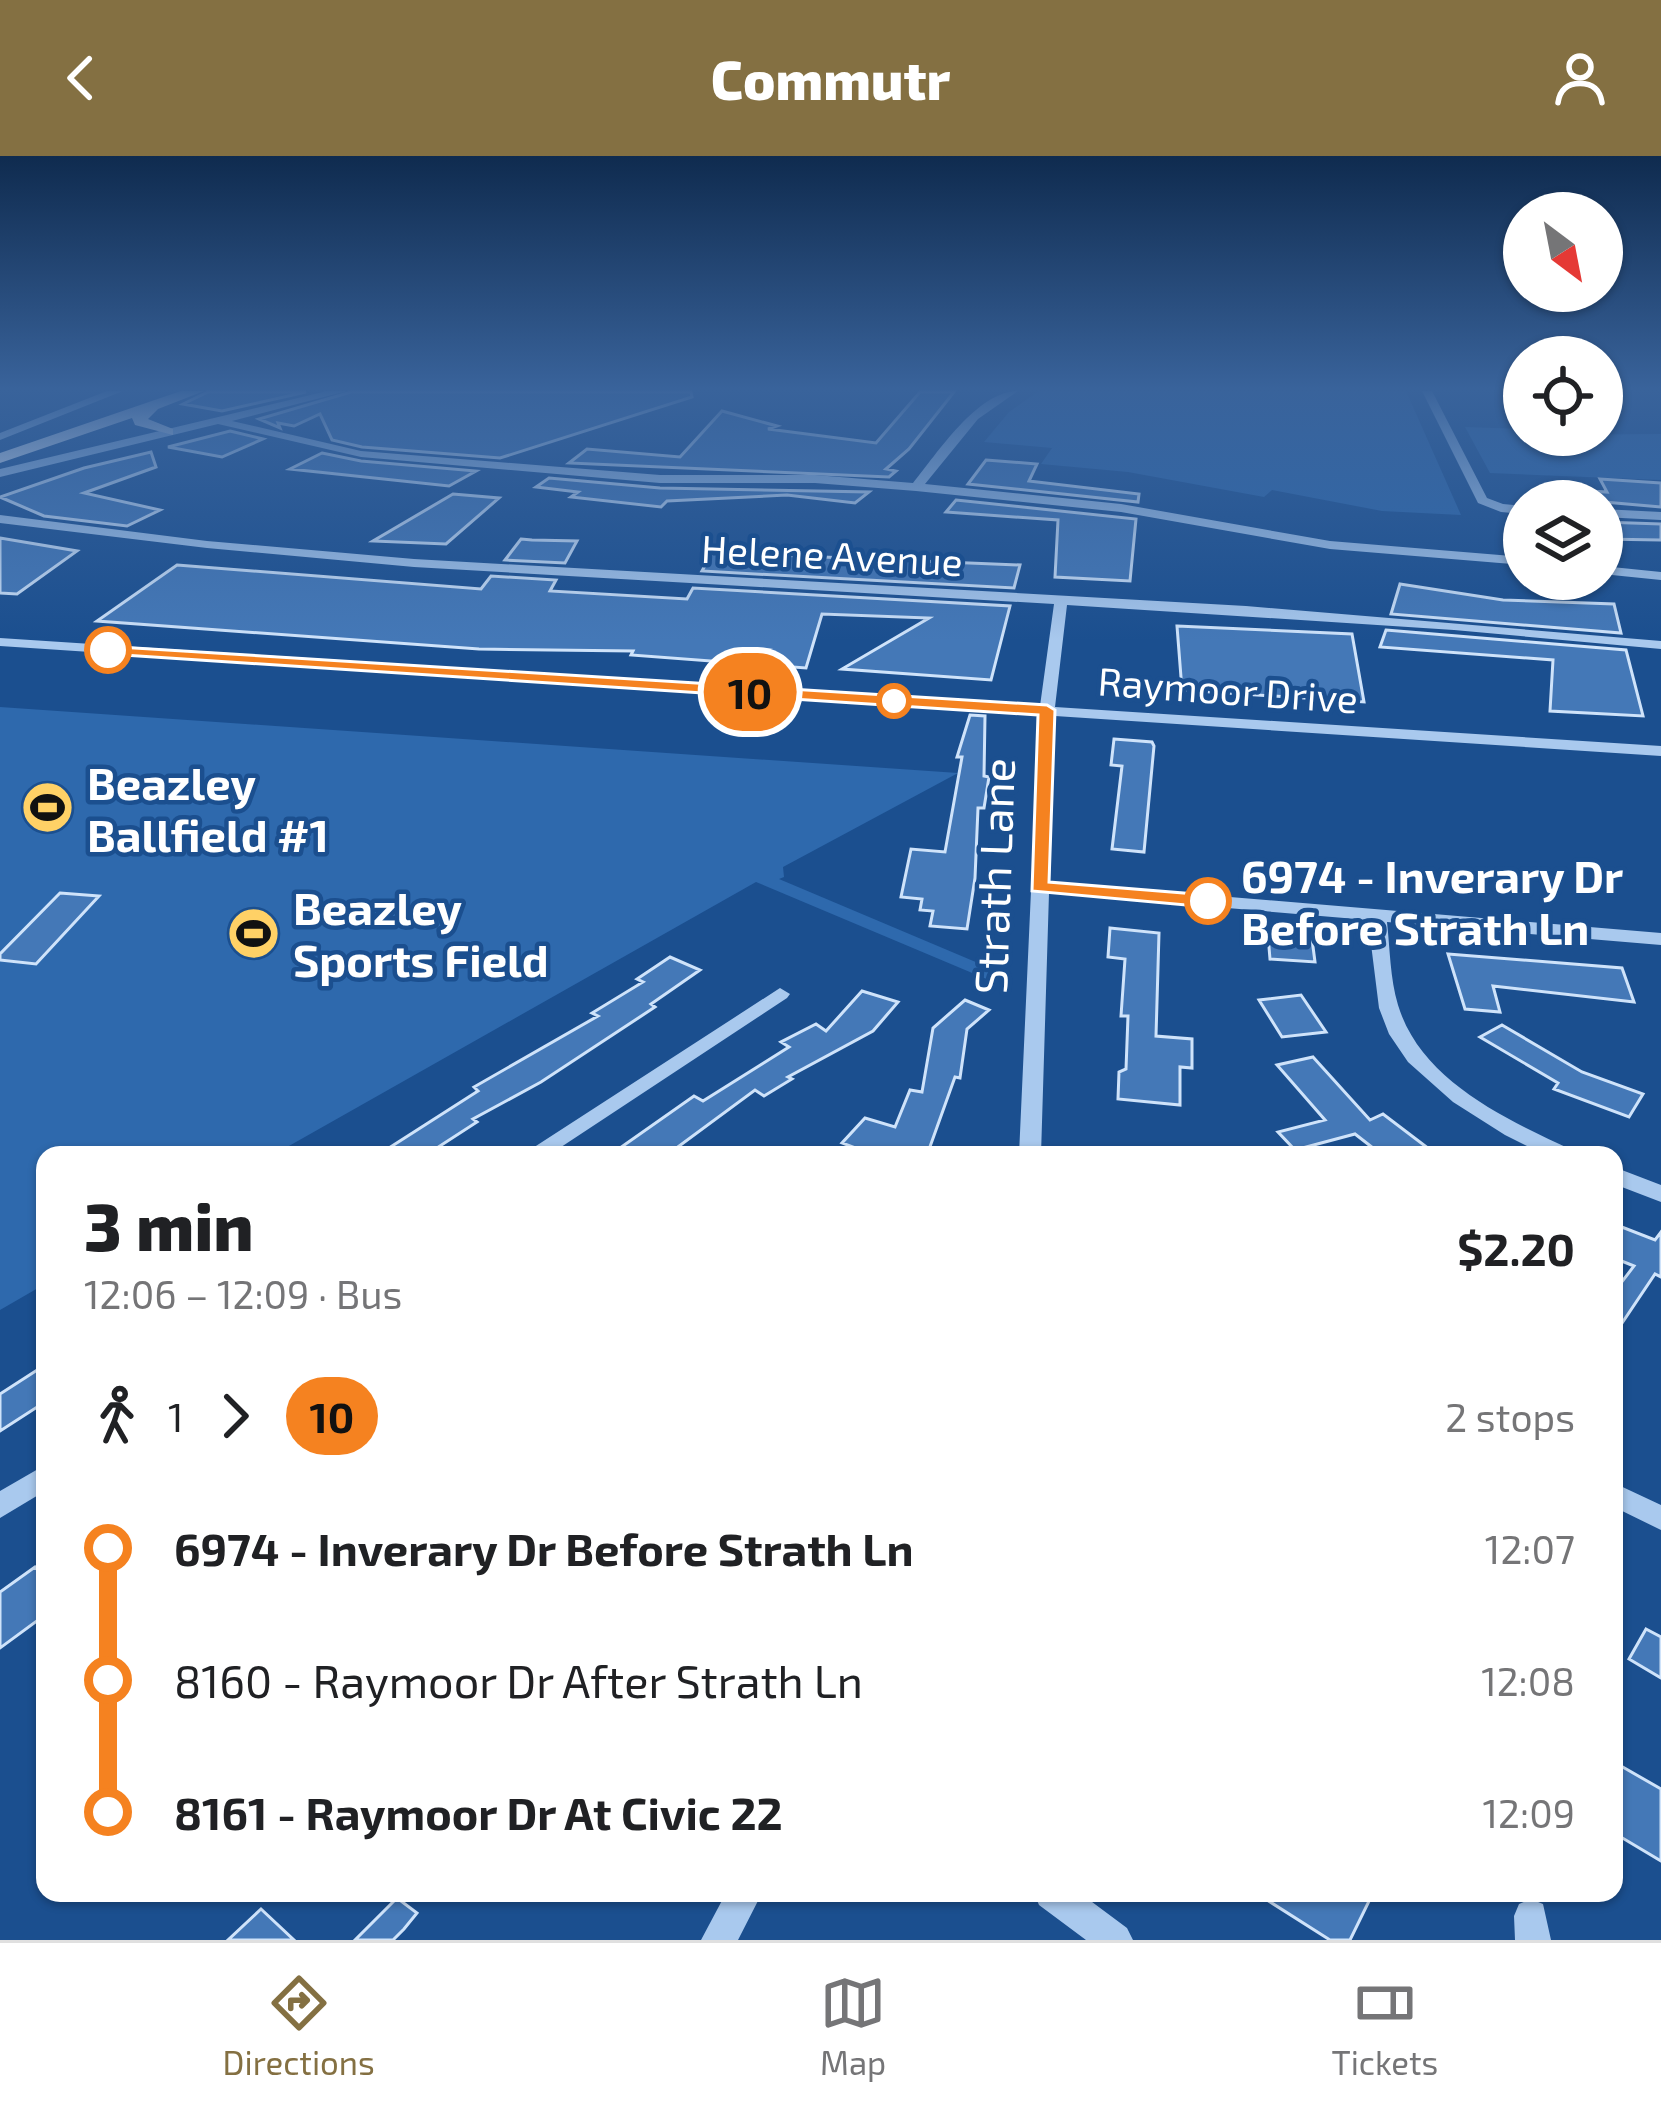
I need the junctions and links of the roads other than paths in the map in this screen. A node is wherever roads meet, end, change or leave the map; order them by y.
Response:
1 (603, 474) edge
2 (926, 474) edge
3 (1468, 474) edge
4 (916, 487) junction
5 (1503, 507) edge
6 (1623, 514) edge
7 (1661, 516) edge
8 (0, 520) edge
9 (1503, 559) edge
10 (1623, 572) edge
11 (1661, 576) edge
12 (1061, 600) junction
13 (0, 643) edge
14 (1661, 645) edge
15 (1047, 710) junction
16 (1661, 751) edge
17 (1039, 887) junction
18 (1378, 915) junction
19 (1661, 939) edge
20 (780, 994) dead end
21 (547, 1146) edge
22 (1030, 1146) edge
23 (1548, 1146) edge
24 (1623, 1179) edge
25 (1661, 1194) edge
26 (36, 1482) edge
27 (1623, 1499) edge
28 (0, 1506) edge
29 (1661, 1518) edge
30 (740, 1902) edge
31 (1063, 1902) edge
32 (719, 1940) edge
33 (1115, 1940) edge

1 - 4 street
2 - 4 street
3 - 5 street
4 - 9 street
6 - 7 street
8 - 12 street, Helene Avenue
10 - 11 street
12 - 14 street, Helene Avenue
12 - 15 street, Strath Lane
13 - 15 street, Raymoor Drive
15 - 16 street, Raymoor Drive
15 - 17 street, Strath Lane
17 - 18 street
17 - 22 street, Strath Lane
18 - 19 street
18 - 23 street
20 - 21 street
24 - 25 street
26 - 28 street
27 - 29 street
30 - 32 street
31 - 33 street

